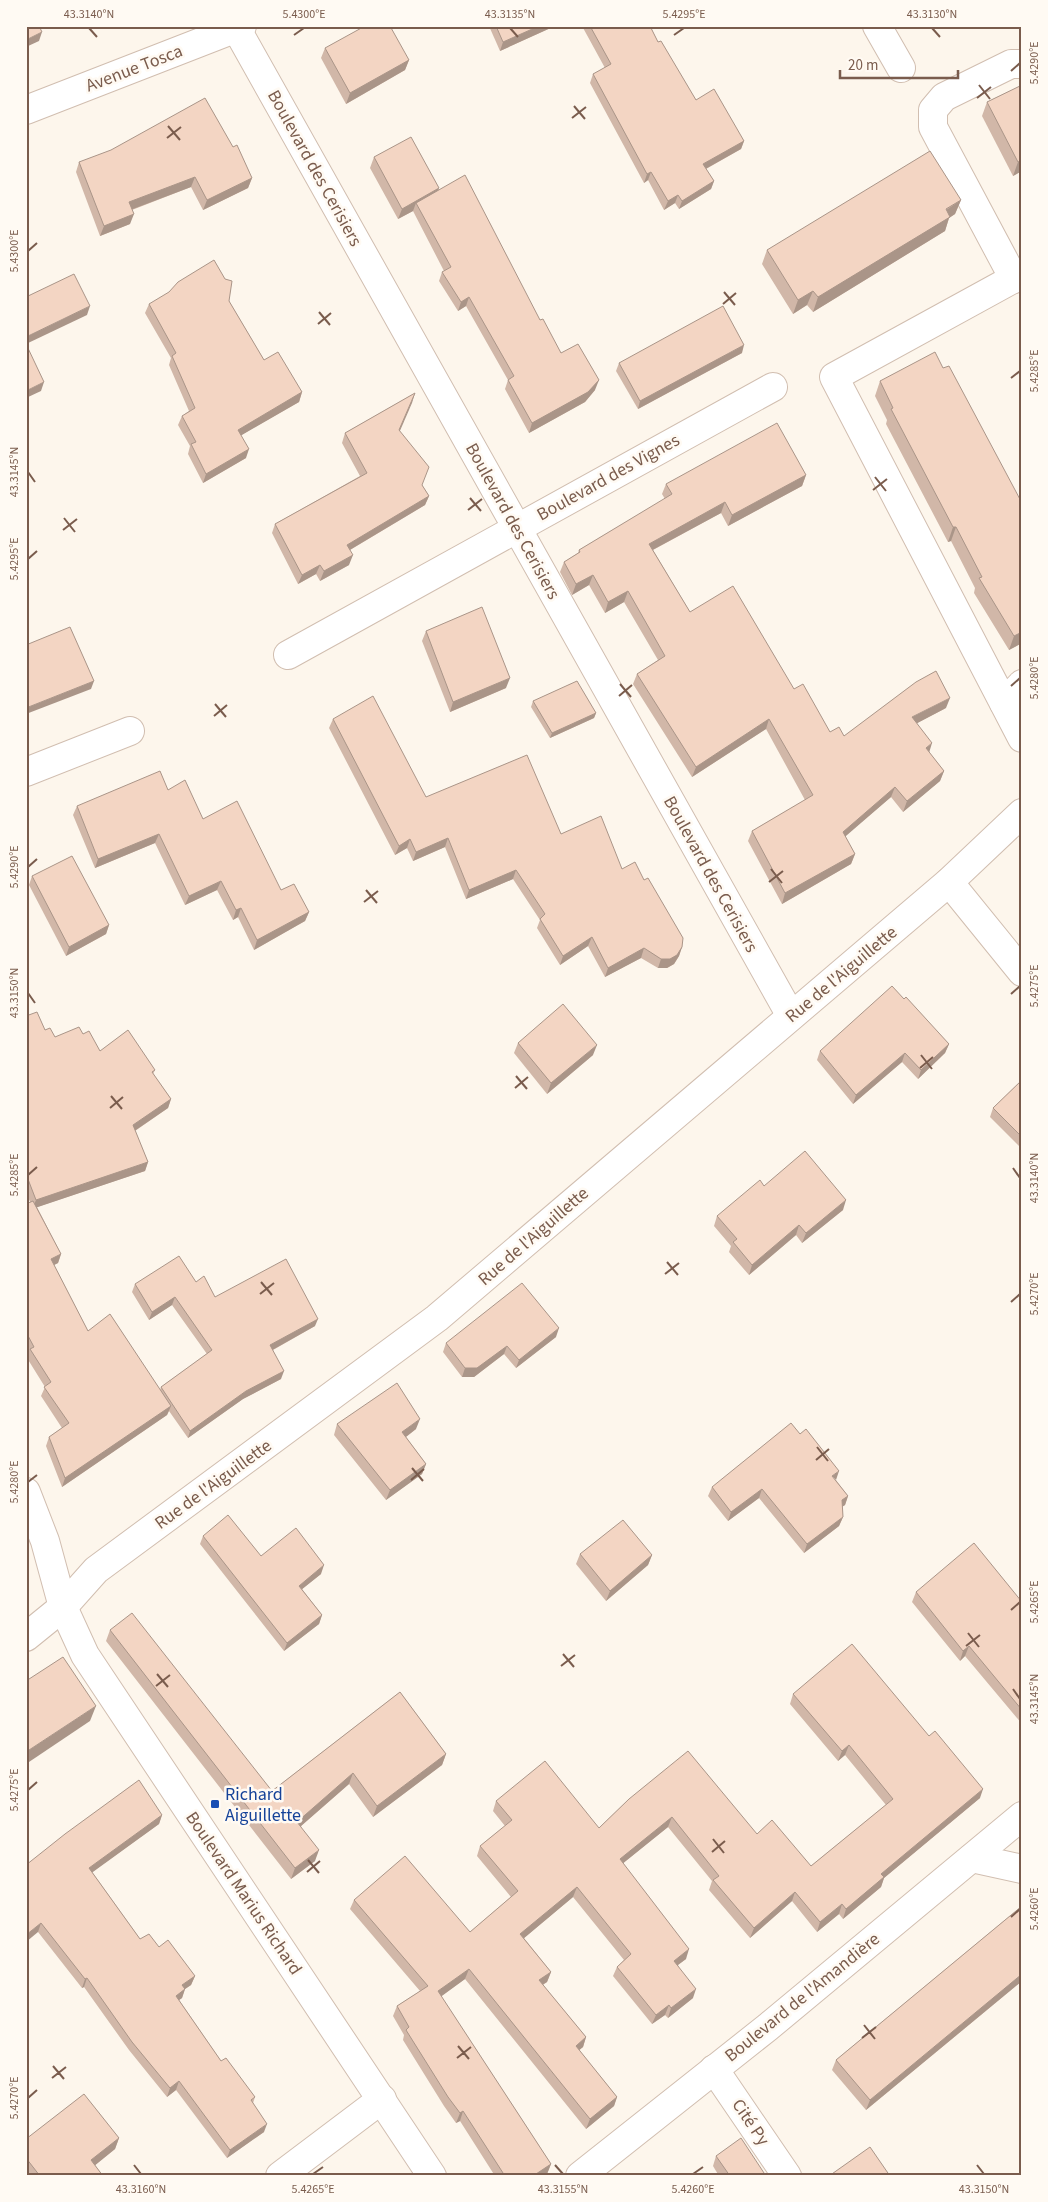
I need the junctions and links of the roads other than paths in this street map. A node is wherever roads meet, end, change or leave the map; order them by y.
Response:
1 (877, 26) edge
2 (238, 27) edge
3 (1022, 64) edge
4 (901, 68) dead end
5 (26, 110) edge
6 (1018, 277) edge
7 (772, 387) dead end
8 (516, 527) junction
9 (288, 656) dead end
10 (1013, 694) edge
11 (130, 731) dead end
12 (1022, 738) edge
13 (26, 772) edge
14 (1022, 813) edge
15 (949, 882) junction
16 (1022, 972) edge
17 (791, 1016) junction
18 (26, 1492) edge
19 (63, 1607) junction
20 (26, 1637) edge
21 (1022, 1816) edge
22 (972, 1858) junction
23 (1022, 1869) edge
24 (714, 2069) junction
25 (382, 2099) junction
26 (280, 2176) edge
27 (432, 2176) edge
28 (580, 2176) edge
29 (787, 2176) edge

1 - 4 street
2 - 5 street, Avenue Tosca
2 - 8 street, Boulevard des Cerisiers
3 - 6 street
6 - 10 street
7 - 8 street, Boulevard des Vignes
8 - 9 street, Boulevard des Vignes
8 - 17 street, Boulevard des Cerisiers
10 - 12 street
11 - 13 street
14 - 15 street, Rue de l'Aiguillette
15 - 16 street
15 - 17 street, Rue de l'Aiguillette
17 - 19 street, Rue de l'Aiguillette
18 - 19 street, Boulevard Marius Richard
19 - 20 street, Rue de l'Aiguillette
19 - 25 street, Boulevard Marius Richard
21 - 22 street, Boulevard de l'Amandière
22 - 23 street
22 - 24 street, Boulevard de l'Amandière
24 - 28 street, Boulevard de l'Amandière
24 - 29 street, Cité Py
25 - 26 street
25 - 27 street, Boulevard Marius Richard

